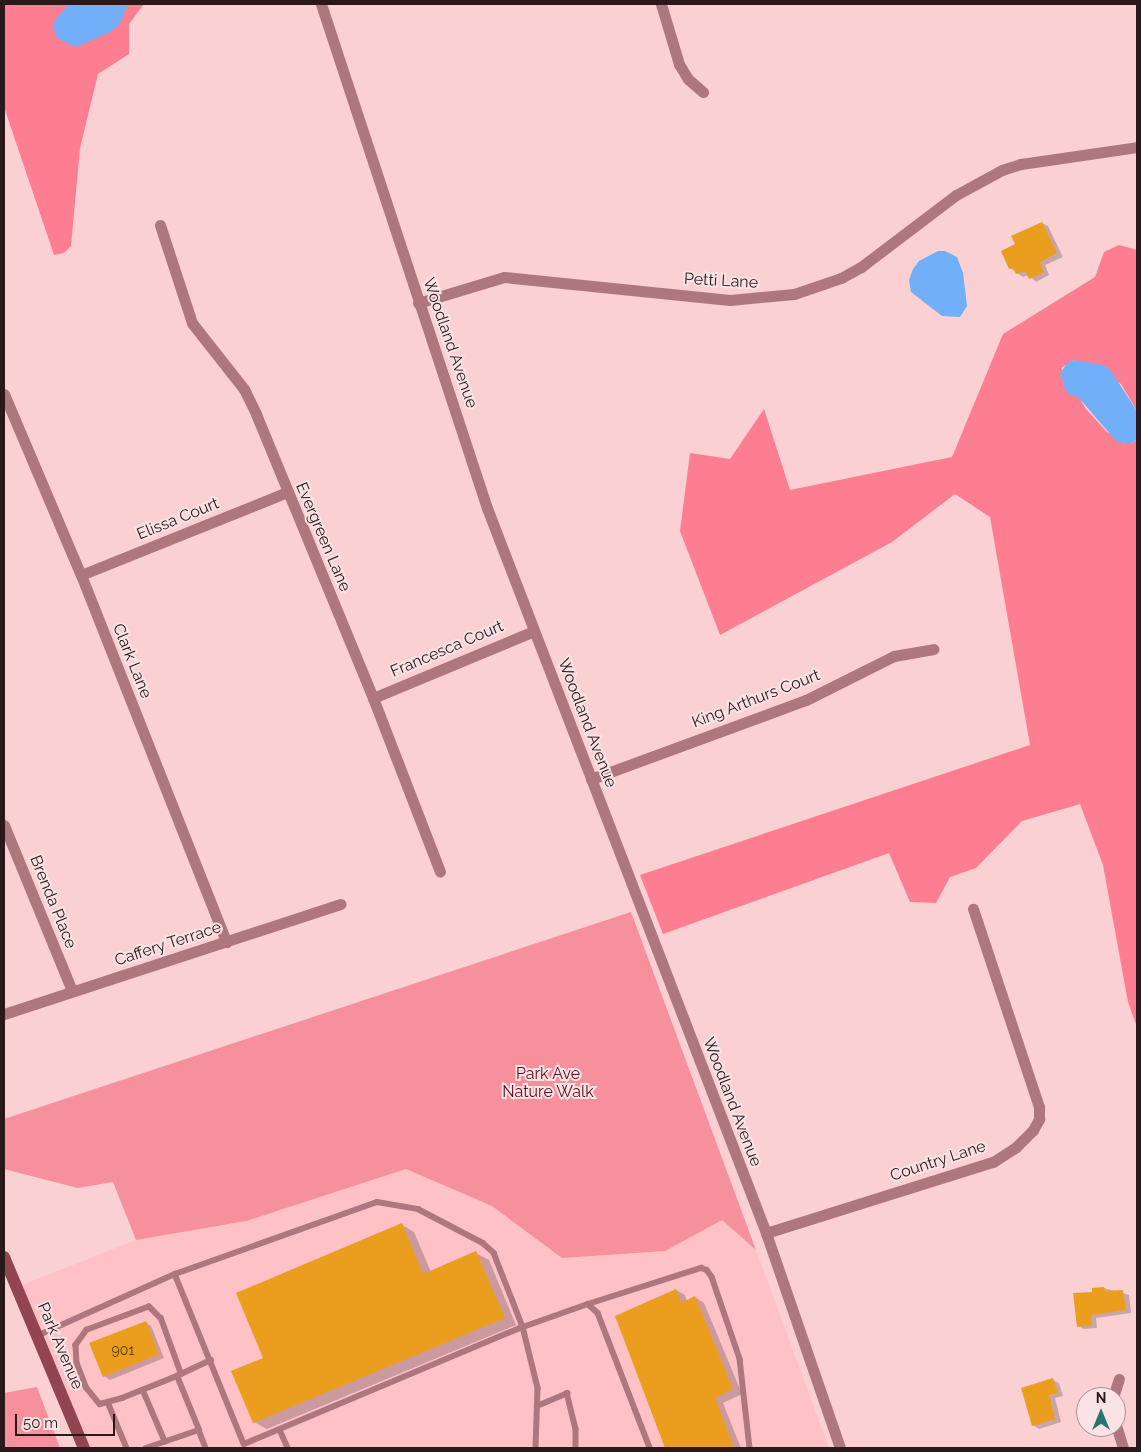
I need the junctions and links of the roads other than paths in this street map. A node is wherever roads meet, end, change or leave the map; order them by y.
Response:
1 (322, 4) edge
2 (660, 4) edge
3 (703, 92) dead end
4 (1137, 147) edge
5 (160, 225) dead end
6 (418, 303) junction
7 (4, 395) edge
8 (287, 492) junction
9 (81, 575) junction
10 (534, 631) junction
11 (933, 649) dead end
12 (373, 698) junction
13 (591, 779) junction
14 (4, 825) edge
15 (440, 872) dead end
16 (341, 904) dead end
17 (973, 909) dead end
18 (226, 942) junction
19 (72, 991) junction
20 (4, 1014) edge
21 (766, 1233) junction
22 (4, 1257) edge
23 (175, 1274) junction
24 (588, 1304) junction
25 (523, 1328) junction
26 (39, 1336) junction
27 (211, 1360) junction
28 (179, 1375) junction
29 (1120, 1379) dead end
30 (1117, 1387) edge
31 (143, 1390) junction
32 (108, 1402) junction
33 (537, 1406) junction
34 (199, 1430) junction
35 (280, 1430) junction
36 (165, 1441) junction
37 (245, 1446) edge
38 (84, 1448) edge
39 (127, 1448) edge
40 (146, 1448) edge
41 (206, 1448) edge
42 (288, 1448) edge
43 (536, 1448) edge
44 (576, 1448) edge
45 (650, 1448) edge
46 (750, 1448) edge
47 (840, 1448) edge

1 - 6 street, Woodland Avenue
2 - 3 street
4 - 6 street, Petti Lane
5 - 8 street, Evergreen Lane
6 - 10 street, Woodland Avenue
7 - 9 street, Clark Lane
8 - 9 street, Elissa Court
8 - 12 street, Evergreen Lane
9 - 18 street, Clark Lane
10 - 12 street, Francesca Court
10 - 13 street, Woodland Avenue
11 - 13 street, King Arthurs Court
12 - 15 street, Evergreen Lane
13 - 21 street, Woodland Avenue
14 - 19 street, Brenda Place
16 - 18 street, Caffery Terrace
17 - 21 street, Country Lane
18 - 19 street, Caffery Terrace
19 - 20 street, Caffery Terrace
21 - 47 street, Woodland Avenue
22 - 26 main road, Park Avenue
23 - 25 lane
23 - 26 lane
23 - 27 lane
24 - 25 lane
24 - 45 lane
24 - 46 lane
25 - 33 lane
25 - 35 lane
26 - 38 main road, Park Avenue
27 - 28 lane
27 - 37 lane
28 - 31 lane
28 - 32 lane
28 - 34 lane
29 - 30 street
31 - 32 lane
31 - 36 lane
32 - 39 lane
33 - 43 lane
33 - 44 lane
34 - 36 lane
34 - 41 lane
35 - 37 lane
35 - 42 lane
36 - 40 lane

